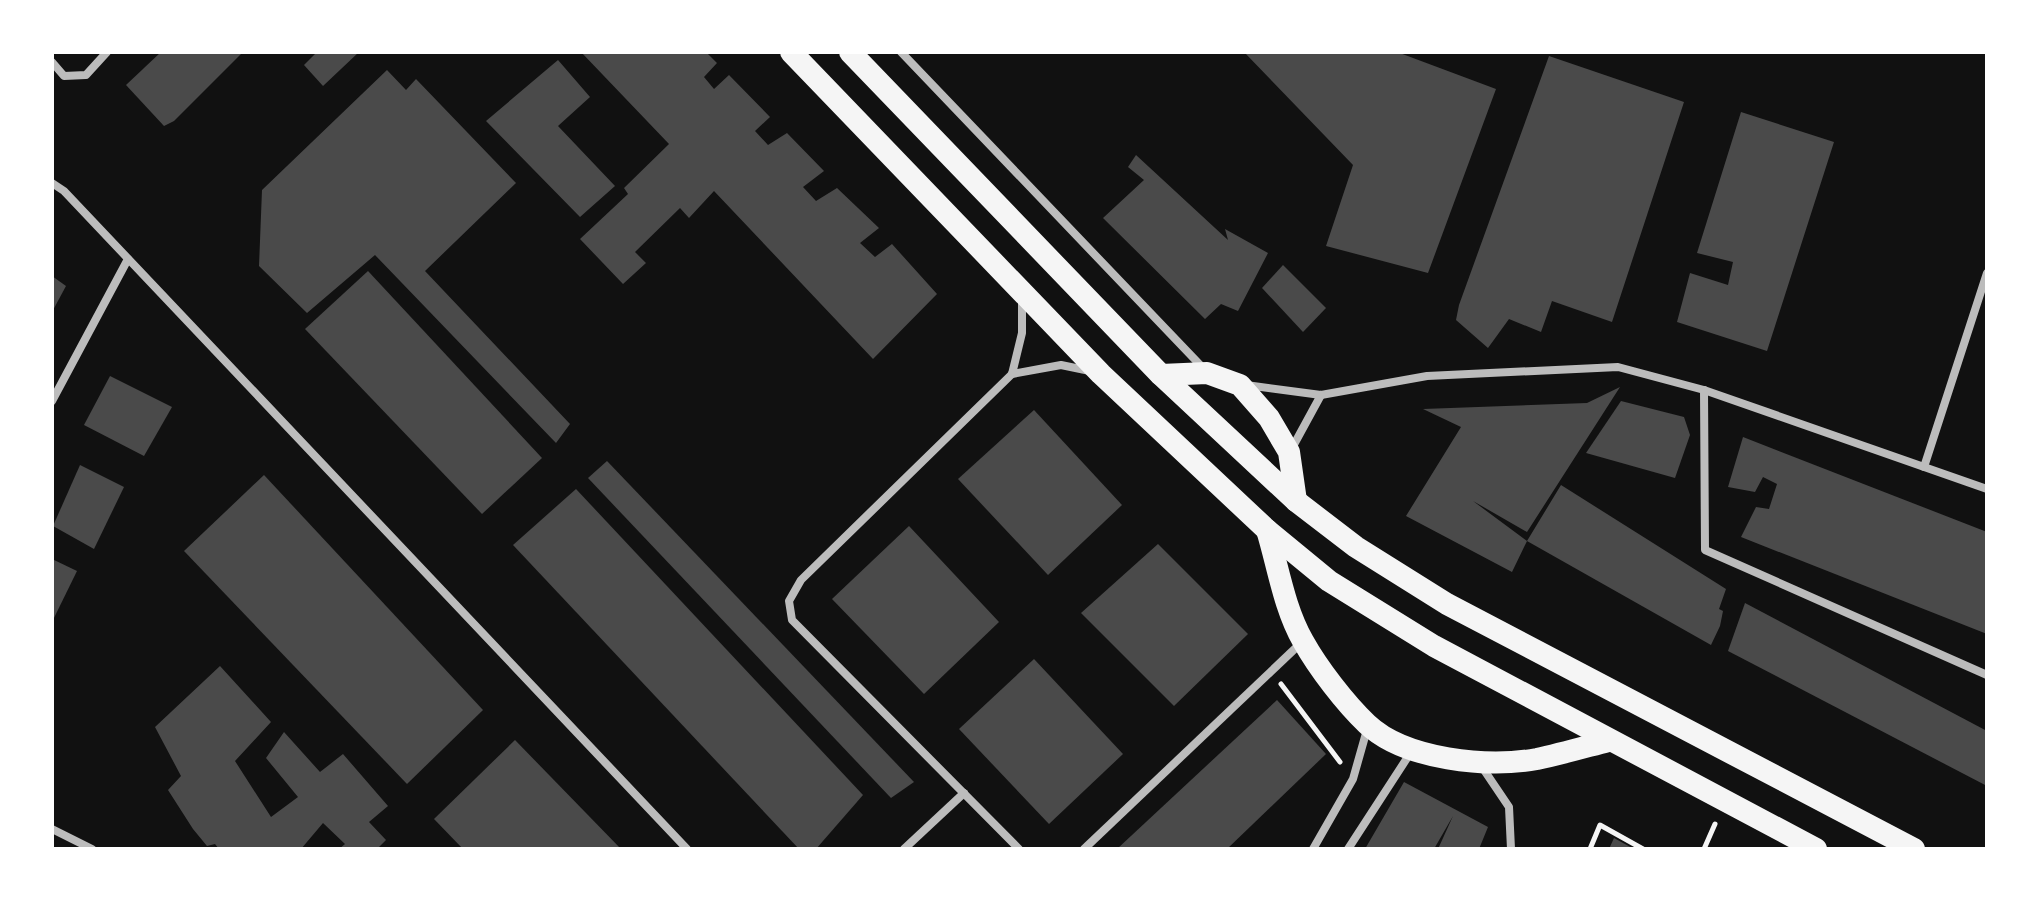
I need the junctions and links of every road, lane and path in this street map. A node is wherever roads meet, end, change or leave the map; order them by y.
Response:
1 (107, 52) edge
2 (791, 52) edge
3 (850, 52) edge
4 (901, 52) edge
5 (52, 62) edge
6 (52, 183) edge
7 (128, 259) junction
8 (1987, 273) edge
9 (1022, 294) junction
10 (1207, 373) junction
11 (1012, 374) junction
12 (1101, 374) junction
13 (1161, 375) junction
14 (1240, 385) junction
15 (1704, 390) junction
16 (1321, 395) junction
17 (52, 401) edge
18 (1289, 452) junction
19 (1924, 467) junction
20 (1987, 489) edge
21 (1296, 501) junction
22 (1267, 530) junction
23 (1303, 641) junction
24 (1271, 671) junction
25 (1987, 675) edge
26 (1368, 725) junction
27 (1608, 741) junction
28 (1412, 750) junction
29 (1480, 763) junction
30 (1353, 779) junction
31 (964, 793) junction
32 (52, 829) edge
33 (92, 849) edge
34 (687, 849) edge
35 (904, 849) edge
36 (1019, 849) edge
37 (1084, 849) edge
38 (1313, 849) edge
39 (1348, 849) edge
40 (1511, 849) edge
41 (1590, 849) edge
42 (1643, 849) edge
43 (1816, 849) edge
44 (1914, 849) edge

1 - 5 street
2 - 9 highway
3 - 13 highway
4 - 10 street
6 - 7 street
7 - 17 street
7 - 34 street
8 - 19 street
9 - 11 street
9 - 12 highway
10 - 13 highway
10 - 14 highway
11 - 12 street
11 - 31 street
12 - 22 highway
13 - 21 highway
14 - 16 street
14 - 18 highway
15 - 16 street
15 - 19 street
15 - 25 street
16 - 18 street
18 - 21 highway
19 - 20 street
21 - 44 highway
22 - 23 highway
22 - 27 highway
23 - 24 street
23 - 26 highway
24 - 30 path
24 - 37 street
26 - 28 highway
26 - 30 street
27 - 29 highway
27 - 43 highway
28 - 29 highway
28 - 39 street
29 - 40 street
30 - 38 street
31 - 35 street
31 - 36 street
32 - 33 street
41 - 42 path

